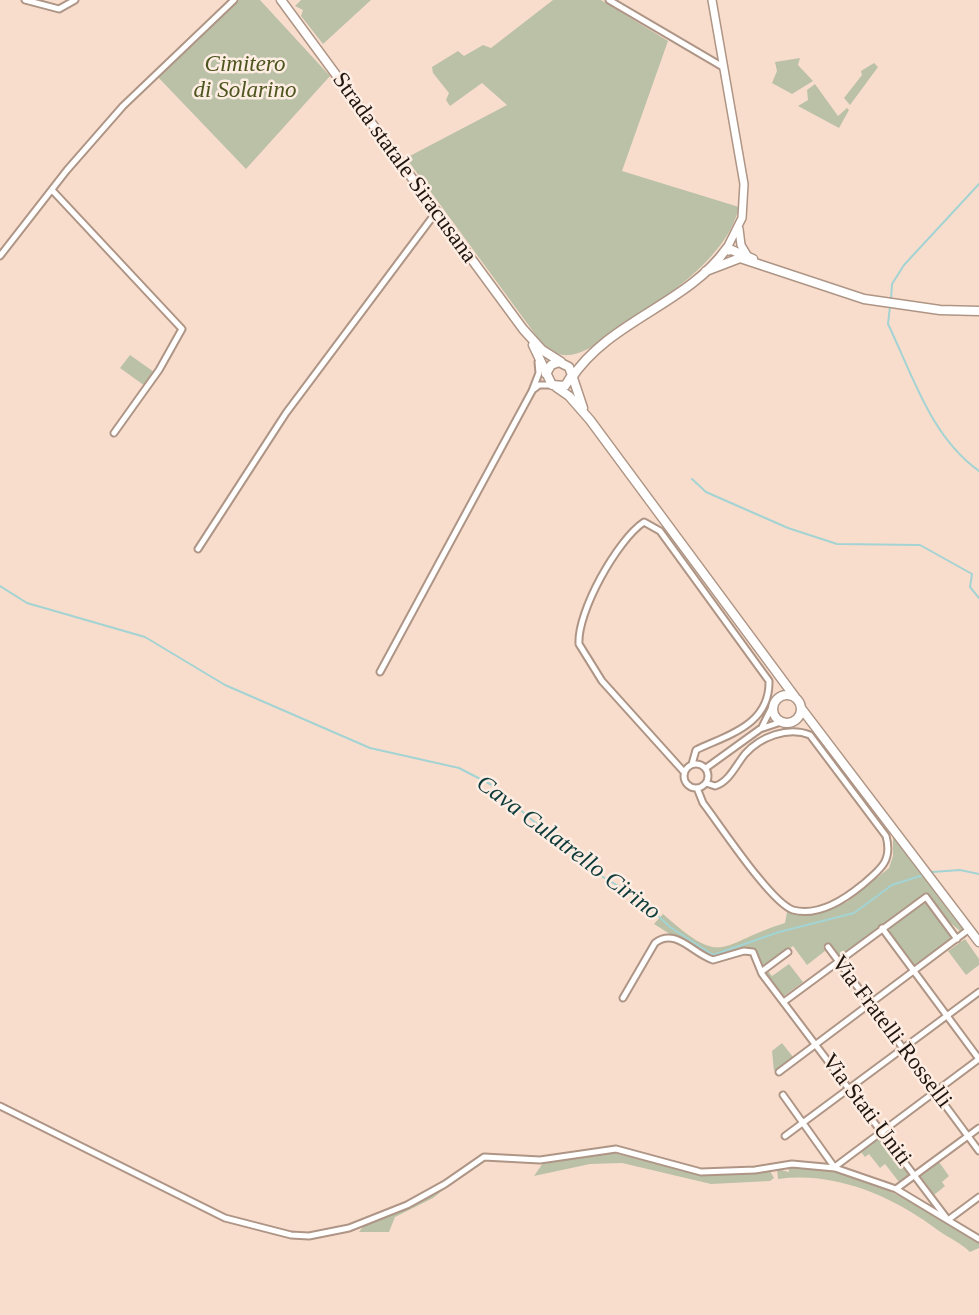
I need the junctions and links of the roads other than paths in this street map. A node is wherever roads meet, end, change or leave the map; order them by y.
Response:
1 (25, 0) edge
2 (75, 0) edge
3 (234, 0) edge
4 (281, 0) edge
5 (609, 0) edge
6 (712, 0) edge
7 (723, 67) junction
8 (52, 190) junction
9 (437, 211) junction
10 (740, 224) junction
11 (727, 248) junction
12 (0, 256) edge
13 (743, 256) junction
14 (706, 271) junction
15 (979, 311) edge
16 (528, 336) junction
17 (592, 352) junction
18 (560, 362) junction
19 (544, 371) junction
20 (572, 377) junction
21 (554, 386) junction
22 (532, 391) junction
23 (590, 420) junction
24 (114, 433) dead end
25 (198, 549) dead end
26 (776, 671) junction
27 (380, 672) dead end
28 (795, 697) junction
29 (775, 701) junction
30 (801, 708) junction
31 (785, 723) junction
32 (760, 729) junction
33 (821, 734) junction
34 (692, 764) junction
35 (706, 768) junction
36 (684, 772) junction
37 (706, 783) junction
38 (697, 788) junction
39 (882, 928) junction
40 (968, 930) junction
41 (957, 939) junction
42 (979, 942) edge
43 (828, 947) dead end
44 (979, 950) edge
45 (788, 952) dead end
46 (837, 960) junction
47 (914, 971) junction
48 (761, 972) junction
49 (979, 992) edge
50 (623, 998) dead end
51 (785, 1001) junction
52 (870, 1004) junction
53 (947, 1016) junction
54 (817, 1045) junction
55 (903, 1048) junction
56 (979, 1059) edge
57 (779, 1072) dead end
58 (849, 1088) junction
59 (935, 1092) junction
60 (783, 1095) dead end
61 (0, 1106) edge
62 (803, 1122) junction
63 (979, 1128) edge
64 (882, 1131) junction
65 (785, 1136) dead end
66 (968, 1136) junction
67 (979, 1151) edge
68 (835, 1167) junction
69 (915, 1175) junction
70 (896, 1189) junction
71 (979, 1197) edge
72 (948, 1220) junction
73 (979, 1239) edge

1 - 2 street
3 - 8 street
4 - 9 main road, Strada statale Siracusana
5 - 7 street
6 - 7 street
7 - 10 street
8 - 12 street
8 - 24 street
9 - 16 main road, Strada statale Siracusana
9 - 25 street
10 - 11 street
10 - 13 street
11 - 13 main road
11 - 14 main road
13 - 14 main road
13 - 15 main road
14 - 17 main road
16 - 18 main road
16 - 19 main road
17 - 18 main road
17 - 20 main road
18 - 19 main road
18 - 20 main road
19 - 21 main road
19 - 22 street
20 - 21 main road
20 - 23 main road
21 - 22 street
21 - 23 main road
22 - 27 street
23 - 26 main road
26 - 28 main road
26 - 29 main road
28 - 29 main road
28 - 30 main road
29 - 31 main road
29 - 32 street
30 - 31 main road
30 - 33 main road
31 - 32 street
31 - 33 main road
32 - 35 street
33 - 40 main road
34 - 35 street
34 - 36 street
34 - 36 street
35 - 37 street
36 - 38 street
37 - 38 street
37 - 38 street
39 - 41 street
39 - 46 street
39 - 47 street
40 - 41 street
40 - 42 main road
40 - 44 main road
41 - 47 street
43 - 46 street, Via Fratelli Rosselli
45 - 48 street
46 - 51 street
46 - 52 street, Via Fratelli Rosselli
47 - 52 street
47 - 53 street
48 - 50 street, Via Stati Uniti
48 - 51 street, Via Stati Uniti
49 - 53 street
51 - 54 street, Via Stati Uniti
52 - 54 street
52 - 55 street, Via Fratelli Rosselli
53 - 55 street
53 - 56 street
54 - 57 street
54 - 58 street, Via Stati Uniti
55 - 58 street
55 - 59 street, Via Fratelli Rosselli
56 - 59 street
58 - 62 street
58 - 64 street, Via Stati Uniti
59 - 64 street
59 - 66 street, Via Fratelli Rosselli
60 - 62 street
61 - 68 street
62 - 65 street
62 - 68 street
63 - 66 street
64 - 68 street
64 - 69 street, Via Stati Uniti
66 - 67 street, Via Fratelli Rosselli
66 - 69 street
68 - 70 street
69 - 70 street
69 - 72 street, Via Stati Uniti
70 - 72 street
71 - 72 street
72 - 73 street

